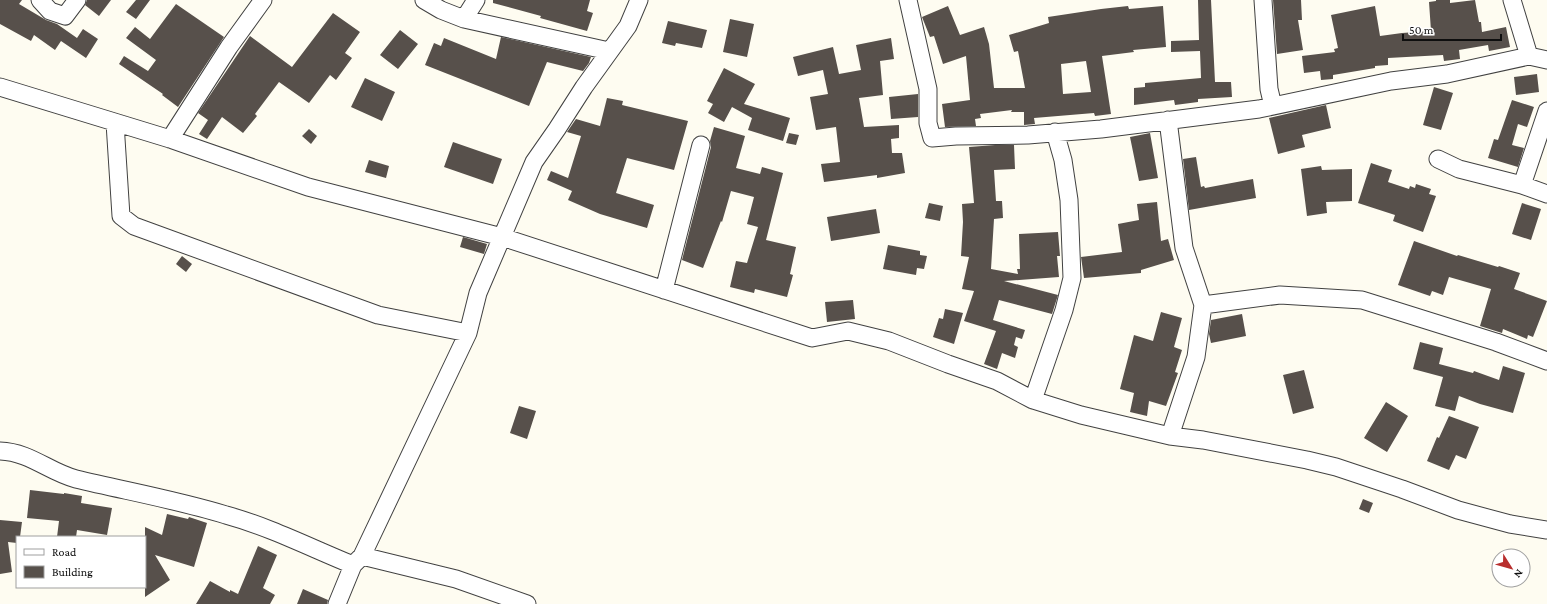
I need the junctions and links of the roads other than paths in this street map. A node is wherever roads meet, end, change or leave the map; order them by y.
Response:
1 (40, 0) edge
2 (77, 0) edge
3 (264, 0) edge
4 (424, 0) edge
5 (476, 0) edge
6 (639, 0) edge
7 (908, 0) edge
8 (1263, 0) edge
9 (1512, 0) edge
10 (464, 19) junction
11 (609, 51) junction
12 (1529, 56) junction
13 (1547, 60) edge
14 (0, 87) edge
15 (1273, 106) junction
16 (1547, 111) edge
17 (1168, 120) junction
18 (115, 123) junction
19 (1056, 132) junction
20 (170, 140) junction
21 (701, 145) dead end
22 (1438, 159) dead end
23 (1522, 185) junction
24 (1547, 194) edge
25 (502, 237) junction
26 (664, 290) junction
27 (1203, 305) junction
28 (468, 333) junction
29 (1547, 361) edge
30 (1034, 400) junction
31 (1170, 436) junction
32 (0, 451) edge
33 (1547, 530) edge
34 (358, 560) junction
35 (337, 604) edge
36 (527, 604) edge

1 - 2 street
3 - 20 street
4 - 10 street
5 - 10 street
6 - 11 street
7 - 19 street
8 - 15 street
9 - 12 street
10 - 11 street
11 - 25 street
12 - 13 street
12 - 15 street
14 - 18 street
15 - 17 street
16 - 23 street
17 - 19 street
17 - 27 street
18 - 20 street
18 - 28 street
19 - 30 street
20 - 25 street
21 - 26 street
22 - 23 street
23 - 24 street
25 - 26 street
25 - 28 street
26 - 30 street
27 - 29 street
27 - 31 street
28 - 34 street
30 - 31 street
31 - 33 street
32 - 34 street
34 - 35 street
34 - 36 street

